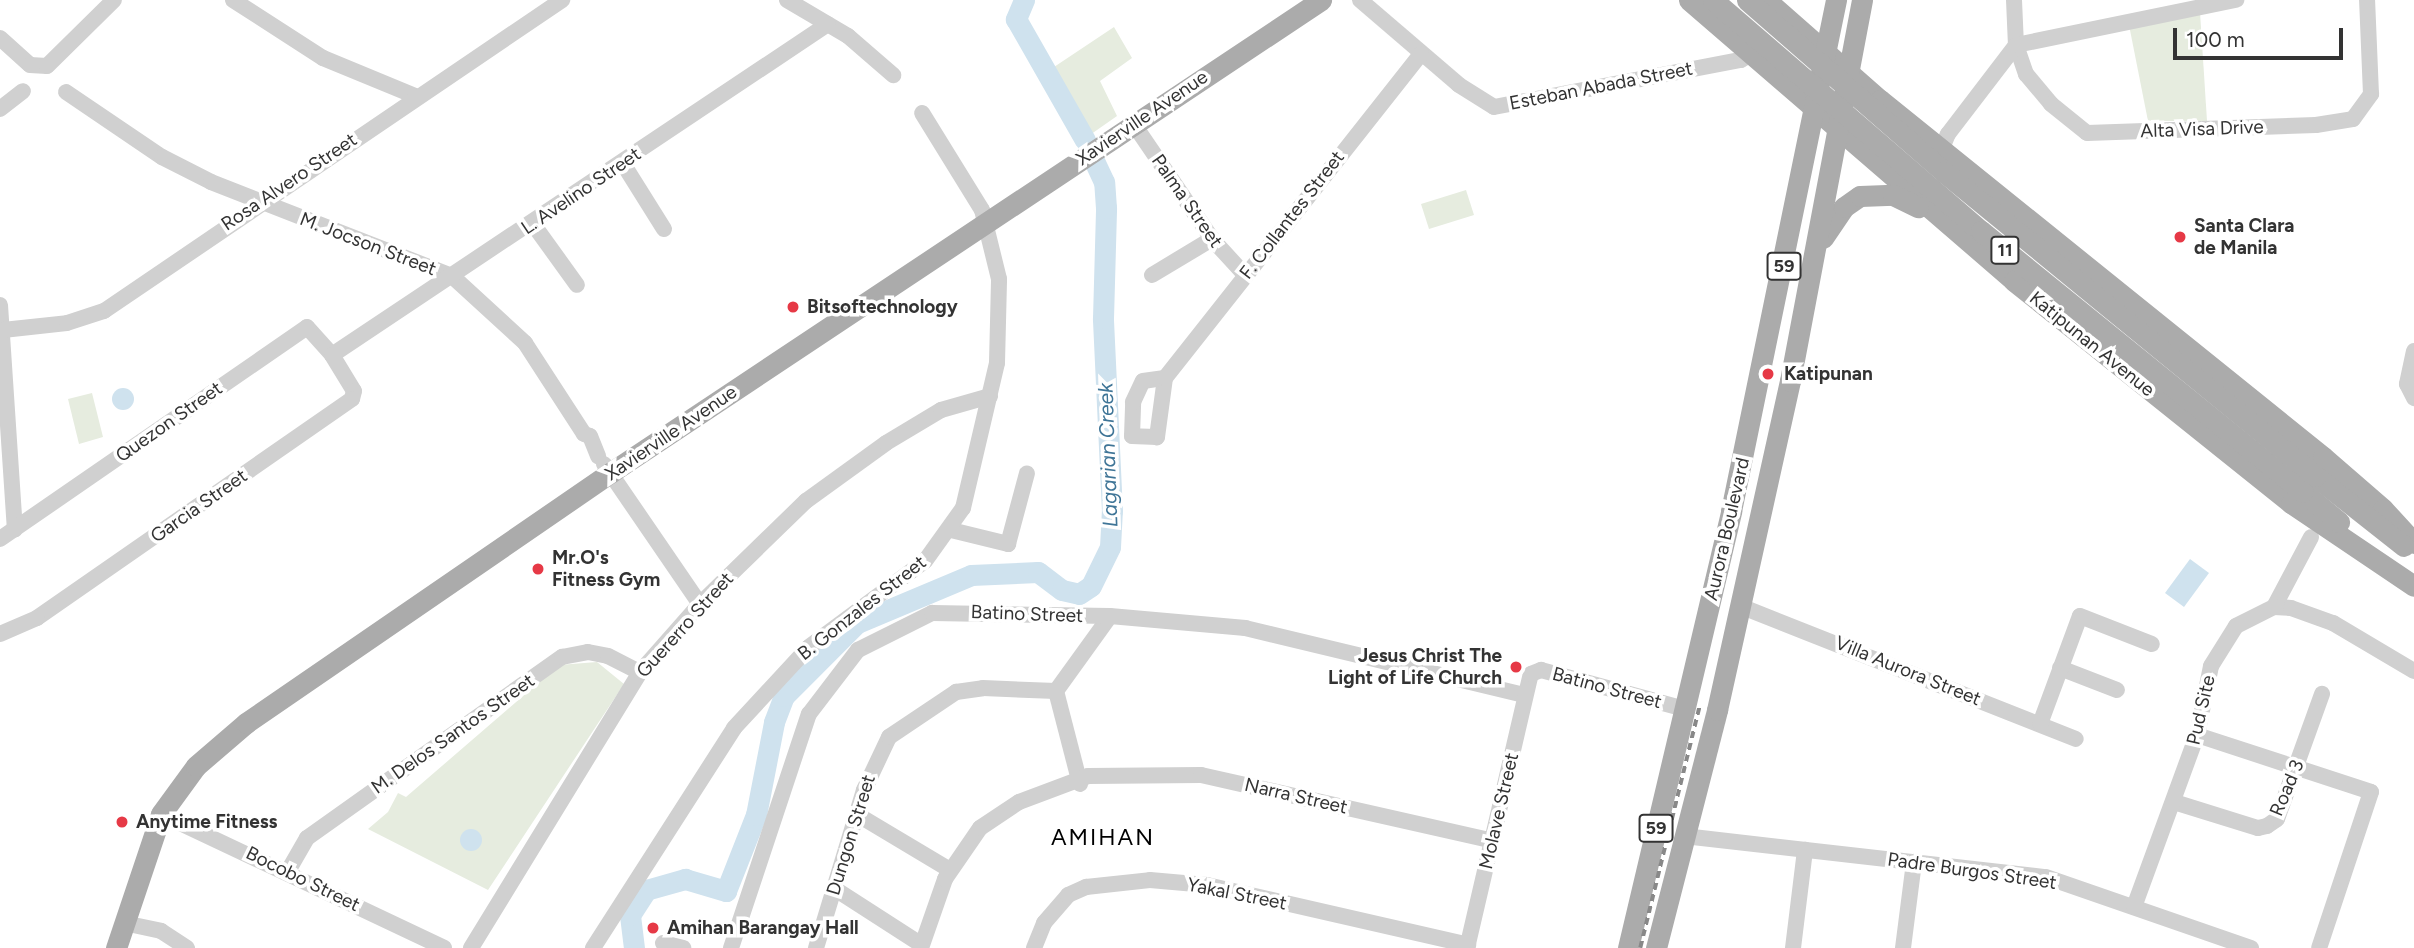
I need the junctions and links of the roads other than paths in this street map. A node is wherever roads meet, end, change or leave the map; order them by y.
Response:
1 (114, 0) edge
2 (233, 0) edge
3 (562, 0) edge
4 (788, 0) edge
5 (1321, 0) edge
6 (1360, 0) edge
7 (1689, 0) edge
8 (1723, 0) edge
9 (1747, 0) edge
10 (1766, 0) edge
11 (1836, 0) edge
12 (1861, 0) edge
13 (2014, 0) edge
14 (2236, 0) edge
15 (2367, 0) edge
16 (1711, 8) edge
17 (828, 24) junction
18 (0, 38) edge
19 (1854, 43) junction
20 (2015, 45) junction
21 (1752, 53) junction
22 (1826, 53) junction
23 (1421, 54) junction
24 (1849, 74) junction
25 (893, 75) dead end
26 (1779, 76) junction
27 (23, 91) dead end
28 (66, 92) dead end
29 (415, 96) junction
30 (1880, 100) junction
31 (1815, 107) junction
32 (0, 109) edge
33 (922, 113) dead end
34 (1133, 122) junction
35 (1838, 127) junction
36 (1941, 150) junction
37 (1805, 159) junction
38 (622, 162) junction
39 (1910, 189) junction
40 (258, 202) junction
41 (2015, 210) junction
42 (985, 222) junction
43 (533, 224) junction
44 (1950, 227) junction
45 (664, 229) dead end
46 (2041, 232) junction
47 (1212, 239) junction
48 (1816, 249) junction
49 (1986, 257) junction
50 (1152, 275) dead end
51 (452, 276) junction
52 (1246, 276) junction
53 (2014, 281) junction
54 (577, 285) dead end
55 (0, 305) edge
56 (3, 330) junction
57 (2414, 351) edge
58 (332, 355) junction
59 (1165, 378) dead end
60 (990, 396) junction
61 (2414, 398) edge
62 (604, 465) junction
63 (1027, 473) dead end
64 (15, 530) junction
65 (951, 530) junction
66 (2311, 537) dead end
67 (0, 539) edge
68 (2414, 543) edge
69 (2414, 554) edge
70 (2414, 584) edge
71 (1711, 600) junction
72 (700, 604) junction
73 (1740, 606) junction
74 (2274, 607) junction
75 (1110, 616) junction
76 (0, 634) edge
77 (2152, 644) dead end
78 (2060, 668) junction
79 (2414, 671) edge
80 (640, 672) junction
81 (1531, 674) joint
82 (2117, 690) dead end
83 (1056, 691) junction
84 (1525, 695) junction
85 (2322, 695) dead end
86 (1685, 709) junction
87 (2040, 724) junction
88 (2197, 735) junction
89 (2076, 739) dead end
90 (2297, 767) junction
91 (1076, 782) junction
92 (2174, 802) junction
93 (161, 814) junction
94 (858, 815) junction
95 (1684, 836) junction
96 (1493, 841) junction
97 (1805, 850) junction
98 (1914, 862) junction
99 (950, 870) junction
100 (288, 871) junction
101 (835, 889) junction
102 (2134, 907) junction
103 (124, 923) junction
104 (663, 943) dead end
105 (180, 945) edge
106 (922, 946) edge
107 (1468, 946) edge
108 (116, 948) edge
109 (444, 948) edge
110 (471, 948) edge
111 (593, 948) edge
112 (683, 948) edge
113 (731, 948) edge
114 (816, 948) edge
115 (1034, 948) edge
116 (1628, 948) edge
117 (1656, 948) edge
118 (1793, 948) edge
119 (1903, 948) edge
120 (2251, 948) edge
121 (2319, 948) edge

1 - 18 street
2 - 29 street
3 - 29 street, Rosa Alvero Street
4 - 17 street
5 - 34 main road, Xavierville Avenue
6 - 23 street, Esteban Abada Street
7 - 16 main road, Katipunan Avenue / 11
8 - 16 main road
9 - 69 main road, Katipunan Avenue / 11, bridge
10 - 22 main road, 11
11 - 22 main road, 59
12 - 19 main road, 59
13 - 20 street, Alta Visa Drive
14 - 20 street
15 - 20 street, Alta Visa Drive
16 - 21 main road, Katipunan Avenue / 11
16 - 70 main road, Katipunan Avenue / 11, bridge
17 - 25 street
17 - 38 street, L. Avelino Street
19 - 24 main road, 59
19 - 30 main road
20 - 36 street
21 - 23 street, Esteban Abada Street
21 - 26 main road, Katipunan Avenue / 11
22 - 24 main road, 11
22 - 31 main road, 59
23 - 52 street, F. Collantes Street
24 - 30 main road, 11
24 - 35 main road, 59
26 - 31 main road, Katipunan Avenue / 11
26 - 37 main road
27 - 32 street
28 - 40 street, M. Jocson Street
29 - 40 street, Rosa Alvero Street
30 - 36 main road, 11
31 - 35 main road, Katipunan Avenue / 11
31 - 37 main road, Aurora Boulevard / 59
33 - 42 street, B. Gonzales Street
34 - 42 main road, Xavierville Avenue
34 - 47 street, Palma Street
35 - 39 main road, Katipunan Avenue / 11
35 - 48 main road, Aurora Boulevard / 59
36 - 39 main road
36 - 41 main road, 11
37 - 71 main road, Aurora Boulevard / 59
38 - 43 street, L. Avelino Street
38 - 45 street
39 - 44 main road, Katipunan Avenue / 11
40 - 51 street, M. Jocson Street
40 - 56 street, Rosa Alvero Street
41 - 46 main road, 11
41 - 49 main road
42 - 60 street, B. Gonzales Street
42 - 62 main road, Xavierville Avenue
43 - 51 street, L. Avelino Street
43 - 54 street
44 - 48 main road
44 - 49 main road, Katipunan Avenue / 11
46 - 53 main road
46 - 68 main road, 11
47 - 50 street
47 - 52 street, Palma Street
48 - 73 main road, Aurora Boulevard / 59
49 - 53 main road, Katipunan Avenue / 11
51 - 58 street, L. Avelino Street
51 - 62 street, M. Jocson Street
52 - 59 street, F. Collantes Street
53 - 70 main road, Katipunan Avenue / 11
55 - 56 street
56 - 64 street
57 - 61 street
58 - 64 street, Quezon Street
58 - 76 street, Garcia Street
60 - 65 street, B. Gonzales Street
60 - 72 street, Guererro Street
62 - 72 street, M. Jocson Street
62 - 93 main road, Xavierville Avenue
63 - 65 street
64 - 67 street, Quezon Street
65 - 111 street, B. Gonzales Street
66 - 74 street
71 - 73 main road
71 - 86 main road, Aurora Boulevard / 59
72 - 80 street, Guererro Street
73 - 87 street, Villa Aurora Street
73 - 95 main road, Aurora Boulevard / 59
74 - 79 street
74 - 88 street, Pud Site
75 - 83 street
75 - 84 street, Batino Street
75 - 113 street, Batino Street
77 - 78 street
78 - 82 street
78 - 87 street
80 - 100 street, M. Delos Santos Street
80 - 110 street, Guererro Street
81 - 84 street, Molave Street
81 - 86 street, Batino Street
83 - 91 street
83 - 94 street, Dungon Street
84 - 96 street, Molave Street
85 - 90 street, Road 3
86 - 116 main road, Aurora Boulevard / 59
87 - 89 street, Villa Aurora Street
88 - 90 street
88 - 92 street, Pud Site
90 - 92 street, Road 3
90 - 121 street
91 - 96 street, Narra Street
91 - 99 street, Narra Street
92 - 102 street, Pud Site
93 - 100 street, Bocobo Street
93 - 103 main road, Xavierville Avenue
94 - 99 street
94 - 101 street, Dungon Street
95 - 97 street, Padre Burgos Street
95 - 117 main road, Aurora Boulevard / 59
96 - 107 street, Molave Street
97 - 98 street, Padre Burgos Street
97 - 118 street
98 - 102 street, Padre Burgos Street
98 - 119 street
99 - 106 street, Narra Street
100 - 109 street, Bocobo Street
101 - 106 street
101 - 114 street, Dungon Street
102 - 120 street, Padre Burgos Street
103 - 105 street
103 - 108 main road, Xavierville Avenue
104 - 112 street
107 - 115 street, Yakal Street

